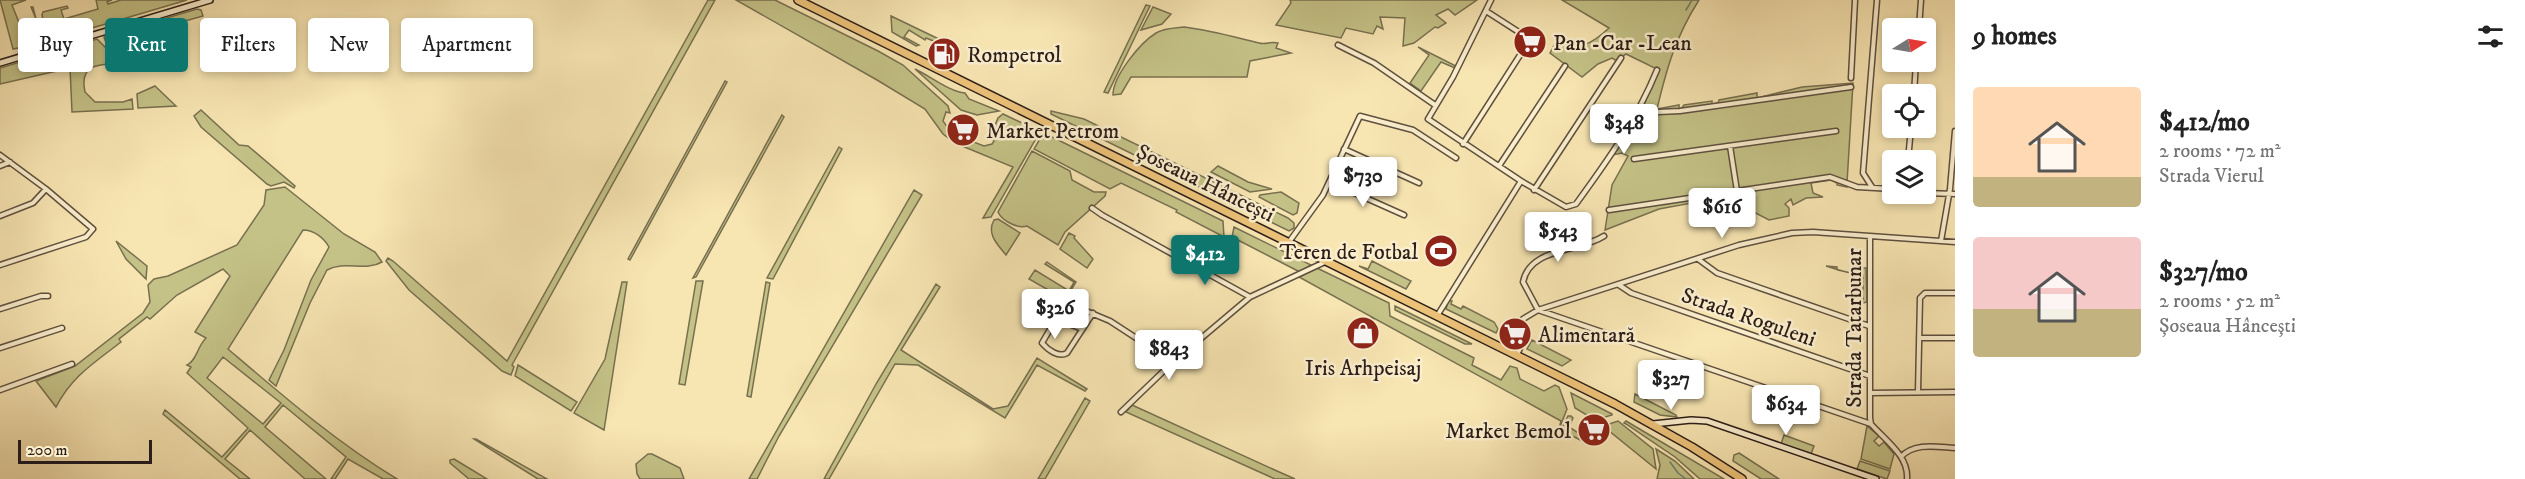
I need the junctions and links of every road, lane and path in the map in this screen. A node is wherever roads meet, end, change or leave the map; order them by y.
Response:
1 (210, 0) edge
2 (798, 0) edge
3 (1491, 0) edge
4 (1877, 0) edge
5 (1920, 0) edge
6 (1855, 1) edge
7 (1486, 10) junction
8 (1919, 18) edge
9 (1338, 45) dead end
10 (1621, 58) dead end
11 (0, 63) edge
12 (1565, 66) dead end
13 (1657, 70) dead end
14 (1851, 78) dead end
15 (1851, 87) dead end
16 (1435, 105) junction
17 (1658, 112) dead end
18 (1836, 130) dead end
19 (1955, 132) edge
20 (1463, 144) junction
21 (1730, 146) junction
22 (1344, 149) junction
23 (0, 155) edge
24 (1456, 158) dead end
25 (1634, 159) dead end
26 (10, 162) junction
27 (0, 166) edge
28 (1499, 166) junction
29 (1953, 170) edge
30 (1330, 182) junction
31 (1521, 182) junction
32 (1419, 183) dead end
33 (1872, 188) junction
34 (1882, 188) edge
35 (46, 189) junction
36 (1534, 190) junction
37 (1737, 190) junction
38 (1936, 194) edge
39 (1955, 194) edge
40 (1949, 195) junction
41 (1092, 208) dead end
42 (1609, 210) dead end
43 (1404, 215) dead end
44 (0, 216) edge
45 (1604, 236) dead end
46 (1870, 237) junction
47 (1288, 242) junction
48 (1941, 242) junction
49 (1955, 242) edge
50 (1698, 259) junction
51 (1327, 261) junction
52 (0, 265) edge
53 (1619, 285) junction
54 (1955, 293) edge
55 (48, 296) dead end
56 (1250, 297) junction
57 (1067, 303) dead end
58 (0, 309) edge
59 (1538, 310) junction
60 (1093, 313) junction
61 (1437, 316) junction
62 (1371, 321) dead end
63 (1870, 326) junction
64 (62, 328) dead end
65 (1357, 328) dead end
66 (1082, 329) junction
67 (1919, 338) junction
68 (1955, 338) edge
69 (0, 348) edge
70 (1517, 355) junction
71 (1173, 362) junction
72 (72, 364) dead end
73 (1870, 376) junction
74 (0, 390) edge
75 (1918, 392) junction
76 (1955, 392) edge
77 (1870, 393) junction
78 (1121, 412) dead end
79 (1653, 424) junction
80 (1871, 424) junction
81 (1955, 448) edge
82 (1901, 457) junction
83 (1742, 479) edge
84 (1876, 479) edge
85 (1907, 479) edge

1 - 11 street
2 - 47 highway, Șoseaua Hâncești
3 - 7 street
4 - 33 street
5 - 8 street
6 - 14 street
7 - 16 street
7 - 20 street
9 - 16 street
10 - 36 street
12 - 28 street
13 - 36 street
15 - 17 street
16 - 20 street
18 - 21 street
19 - 29 street
20 - 28 street
21 - 25 street
21 - 37 street
22 - 24 street
22 - 30 street
22 - 32 street
23 - 26 street
26 - 27 street
26 - 35 street
28 - 31 street
29 - 40 street
30 - 43 street
30 - 47 street
31 - 36 street
31 - 61 street
33 - 34 street
33 - 37 street
35 - 44 street
35 - 52 street
37 - 42 street
38 - 40 street
39 - 40 street
40 - 48 street
41 - 56 street
45 - 59 street
46 - 48 street
46 - 50 street
46 - 63 street, Strada Tatarbunar
47 - 51 highway, Șoseaua Hâncești
48 - 49 street
50 - 53 street
50 - 63 street
51 - 56 street
51 - 61 highway, Șoseaua Hâncești
53 - 59 street
53 - 73 street, Strada Roguleni
54 - 67 street
55 - 58 street
56 - 71 street
57 - 60 street
59 - 70 street
59 - 80 street
60 - 66 street
60 - 71 street
61 - 70 highway, Șoseaua Hâncești
62 - 65 street
63 - 73 street, Strada Tatarbunar
64 - 69 street
66 - 66 street
67 - 68 street
67 - 75 street
70 - 79 highway, Șoseaua Hâncești
71 - 78 street
72 - 74 street
73 - 77 street, Strada Tatarbunar
75 - 76 street
75 - 77 street
77 - 80 street, Strada Tatarbunar
79 - 83 highway, Șoseaua Hâncești
79 - 84 street
80 - 82 street, Strada Tatarbunar
81 - 82 street
82 - 85 street, Strada Tatarbunar

